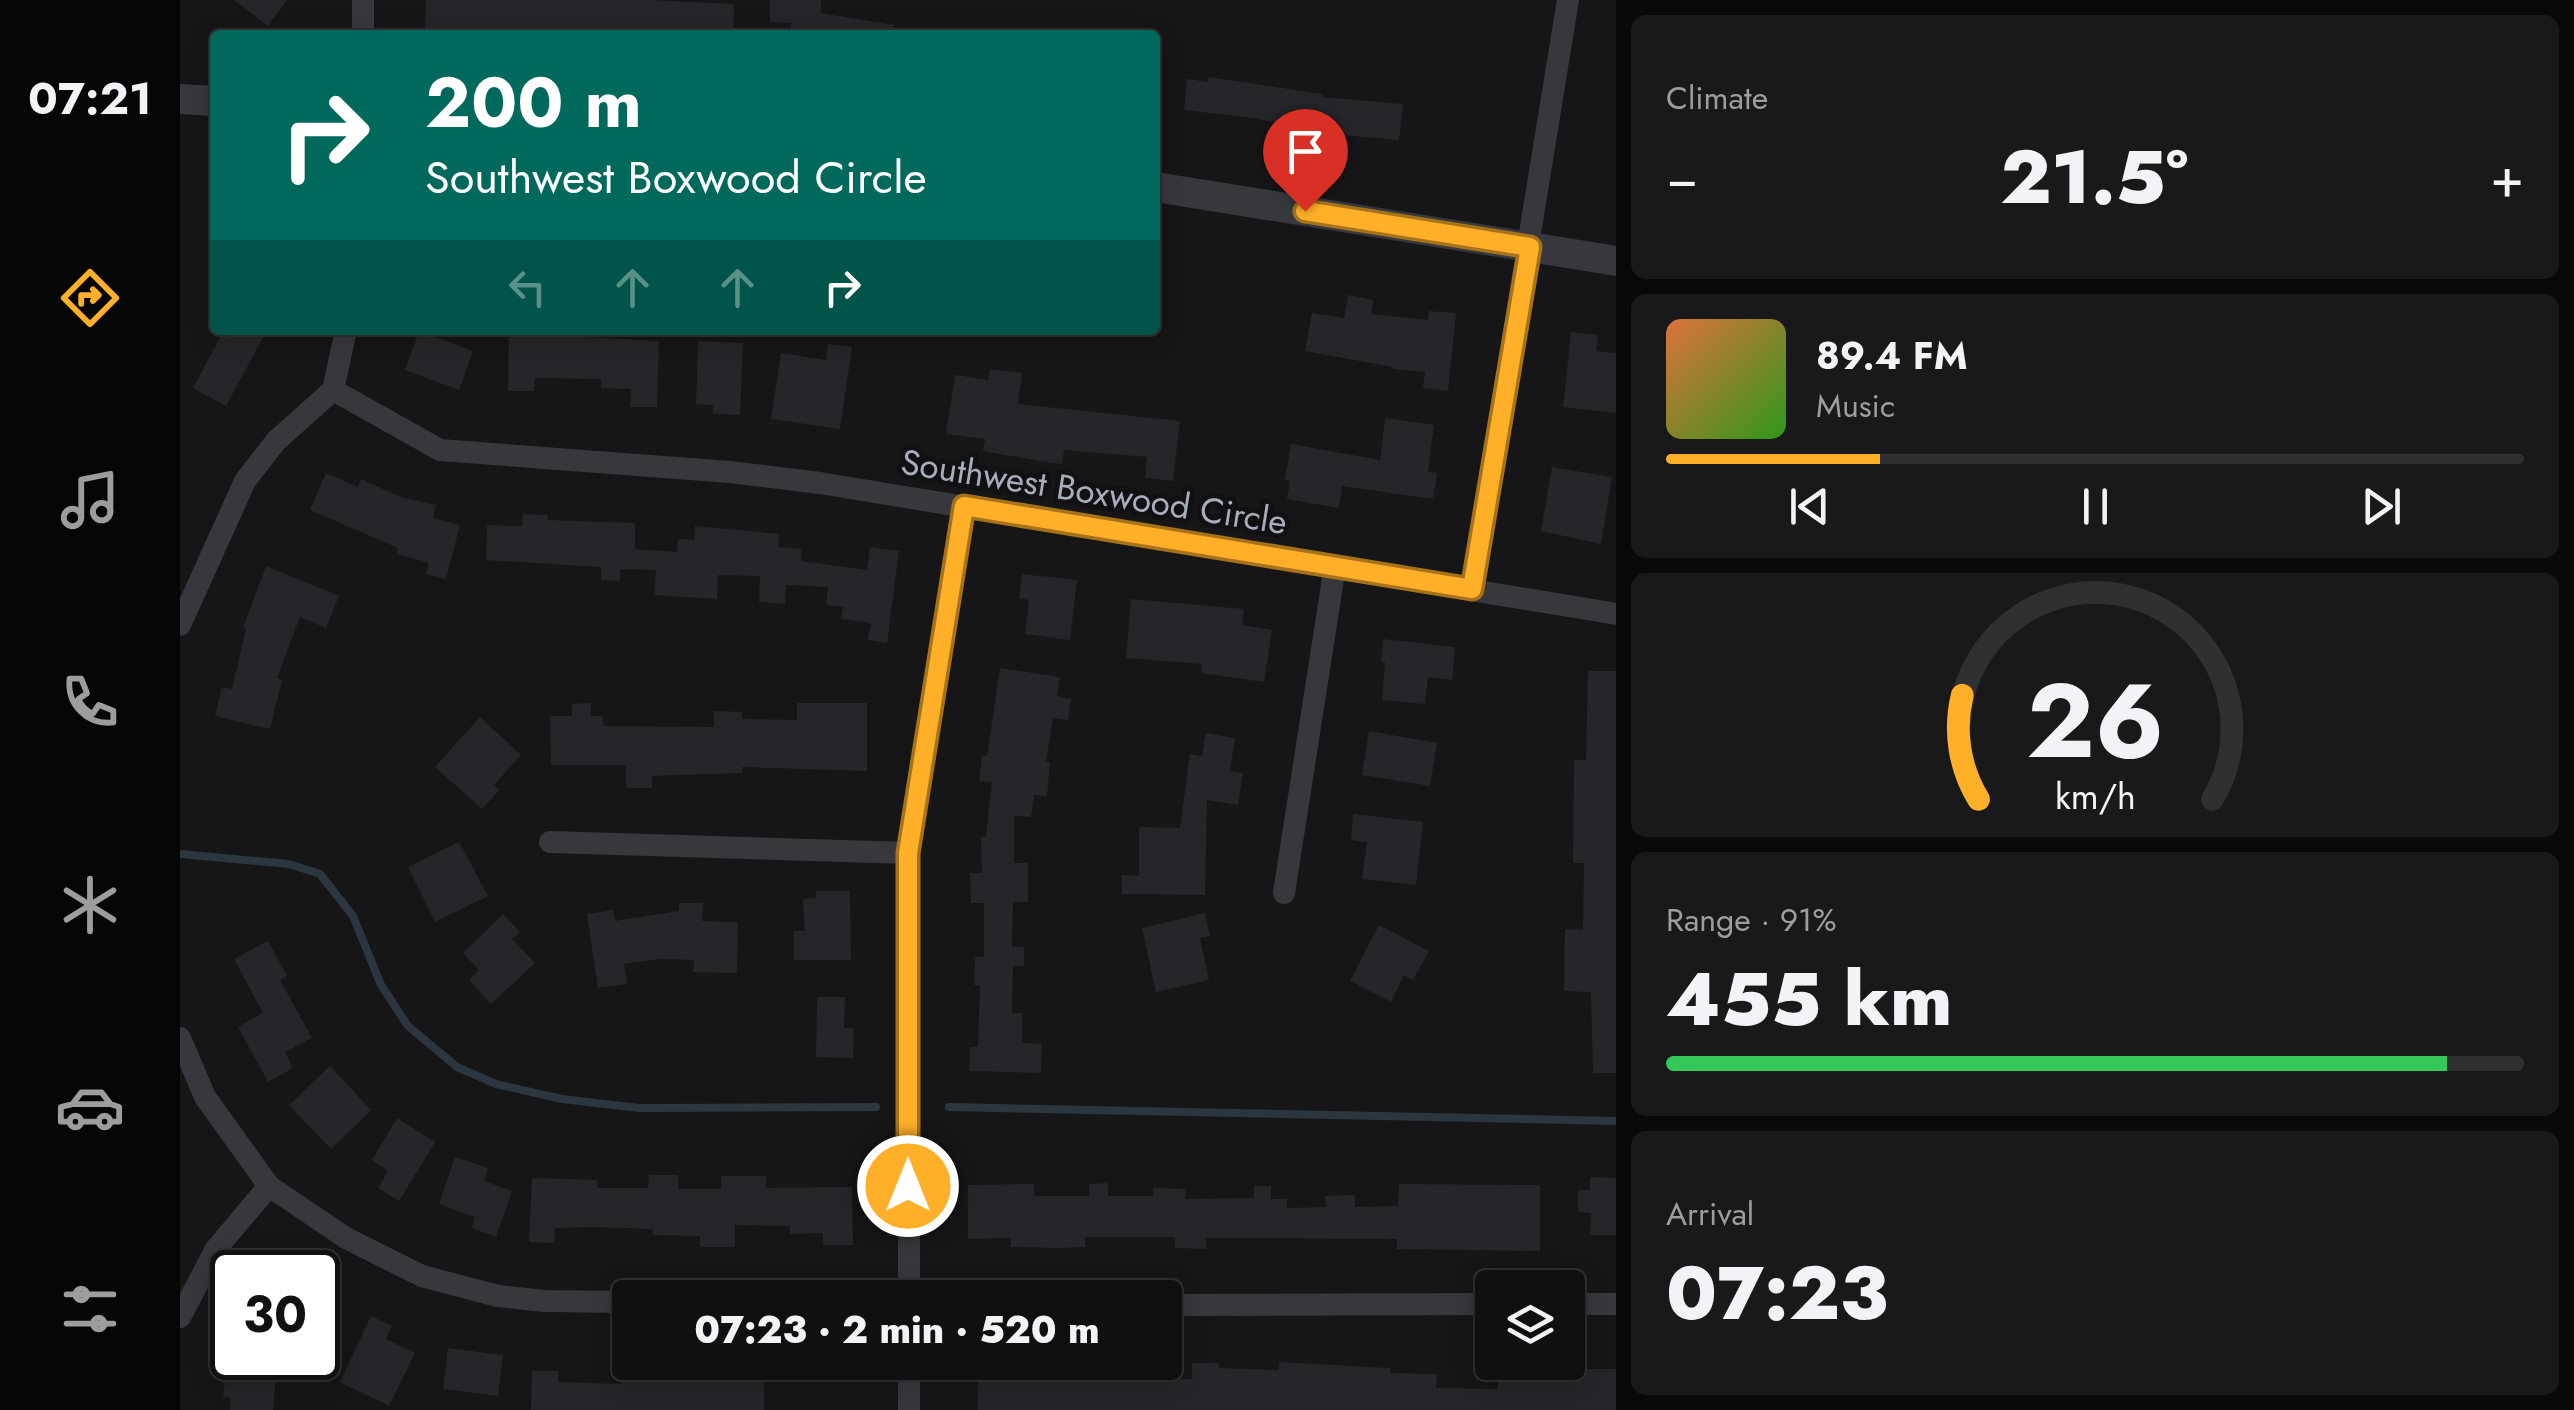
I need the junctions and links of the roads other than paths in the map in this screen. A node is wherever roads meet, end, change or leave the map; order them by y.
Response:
1 (363, 0) edge
2 (1568, 0) edge
3 (363, 30) edge
4 (180, 99) edge
5 (210, 100) edge
6 (1160, 187) edge
7 (1530, 247) junction
8 (1616, 261) edge
9 (345, 335) edge
10 (333, 390) junction
11 (964, 506) junction
12 (1334, 566) junction
13 (1472, 589) junction
14 (1616, 614) edge
15 (180, 625) edge
16 (550, 842) dead end
17 (908, 853) junction
18 (1284, 893) dead end
19 (180, 1038) edge
20 (269, 1186) junction
21 (908, 1280) edge
22 (612, 1302) edge
23 (1475, 1304) edge
24 (1585, 1304) edge
25 (1616, 1304) edge
26 (1182, 1305) edge
27 (180, 1317) edge
28 (909, 1380) edge
29 (909, 1410) edge

1 - 3 street
2 - 7 street
4 - 5 street
6 - 7 street
7 - 8 street
7 - 13 street
9 - 10 street
10 - 11 street, Southwest Boxwood Circle
10 - 15 street
11 - 12 street, Southwest Boxwood Circle
11 - 17 street
12 - 13 street, Southwest Boxwood Circle
12 - 18 street
13 - 14 street, Southwest Boxwood Circle
16 - 17 street
17 - 21 street
19 - 20 street
20 - 22 street
20 - 27 street
23 - 26 street
24 - 25 street
28 - 29 street

